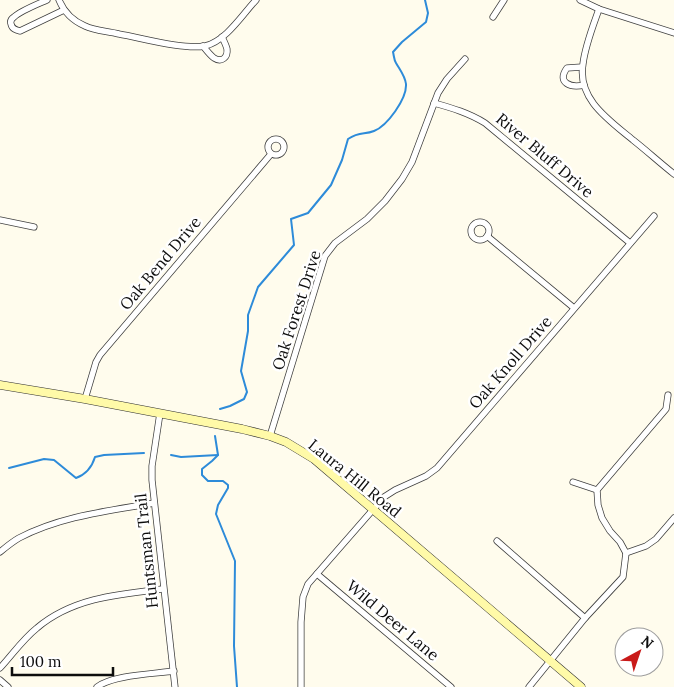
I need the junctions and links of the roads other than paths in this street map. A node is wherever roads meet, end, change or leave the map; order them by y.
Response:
1 (46, 0) edge
2 (59, 0) edge
3 (256, 0) edge
4 (504, 0) edge
5 (580, 0) edge
6 (599, 9) junction
7 (64, 10) junction
8 (493, 17) dead end
9 (674, 33) edge
10 (222, 37) junction
11 (204, 46) junction
12 (465, 59) dead end
13 (582, 66) junction
14 (584, 85) junction
15 (434, 103) junction
16 (271, 154) dead end
17 (674, 174) edge
18 (654, 216) dead end
19 (0, 220) edge
20 (34, 227) dead end
21 (486, 236) dead end
22 (630, 243) junction
23 (574, 308) junction
24 (0, 385) edge
25 (668, 395) dead end
26 (85, 399) junction
27 (160, 413) junction
28 (270, 436) junction
29 (573, 482) dead end
30 (597, 490) junction
31 (154, 503) junction
32 (373, 509) junction
33 (674, 518) edge
34 (497, 540) dead end
35 (0, 552) edge
36 (626, 553) junction
37 (318, 574) junction
38 (163, 589) junction
39 (585, 618) junction
40 (550, 661) junction
41 (0, 668) edge
42 (174, 672) junction
43 (0, 680) edge
44 (8, 687) edge
45 (97, 687) edge
46 (175, 687) edge
47 (300, 687) edge
48 (451, 687) edge
49 (529, 687) edge
50 (581, 687) edge

1 - 7 street
2 - 7 street
3 - 10 street
4 - 8 street
5 - 6 street
6 - 9 street
6 - 13 street
7 - 11 street
10 - 11 street
10 - 11 street
12 - 15 street, Oak Forest Drive
13 - 14 street
13 - 14 street
14 - 17 street
15 - 22 street, River Bluff Drive
15 - 28 street, Oak Forest Drive
16 - 26 street, Oak Bend Drive
18 - 22 street, Oak Knoll Drive
19 - 20 street
21 - 23 street
22 - 23 street, Oak Knoll Drive
23 - 32 street, Oak Knoll Drive
24 - 26 main road, Laura Hill Road
25 - 30 street
26 - 27 main road, Laura Hill Road
27 - 28 main road, Laura Hill Road
27 - 31 street, Huntsman Trail
28 - 32 main road, Laura Hill Road
29 - 30 street
30 - 36 street
31 - 35 street
31 - 38 street, Huntsman Trail
32 - 37 street, Oak Knoll Drive
32 - 40 main road, Laura Hill Road
33 - 36 street
34 - 39 street
36 - 39 street
37 - 47 street, Oak Knoll Drive
37 - 48 street, Wild Deer Lane
38 - 41 street
38 - 42 street, Huntsman Trail
39 - 40 street
40 - 49 street
40 - 50 main road, Laura Hill Road
42 - 45 street
42 - 46 street, Huntsman Trail
43 - 44 street

